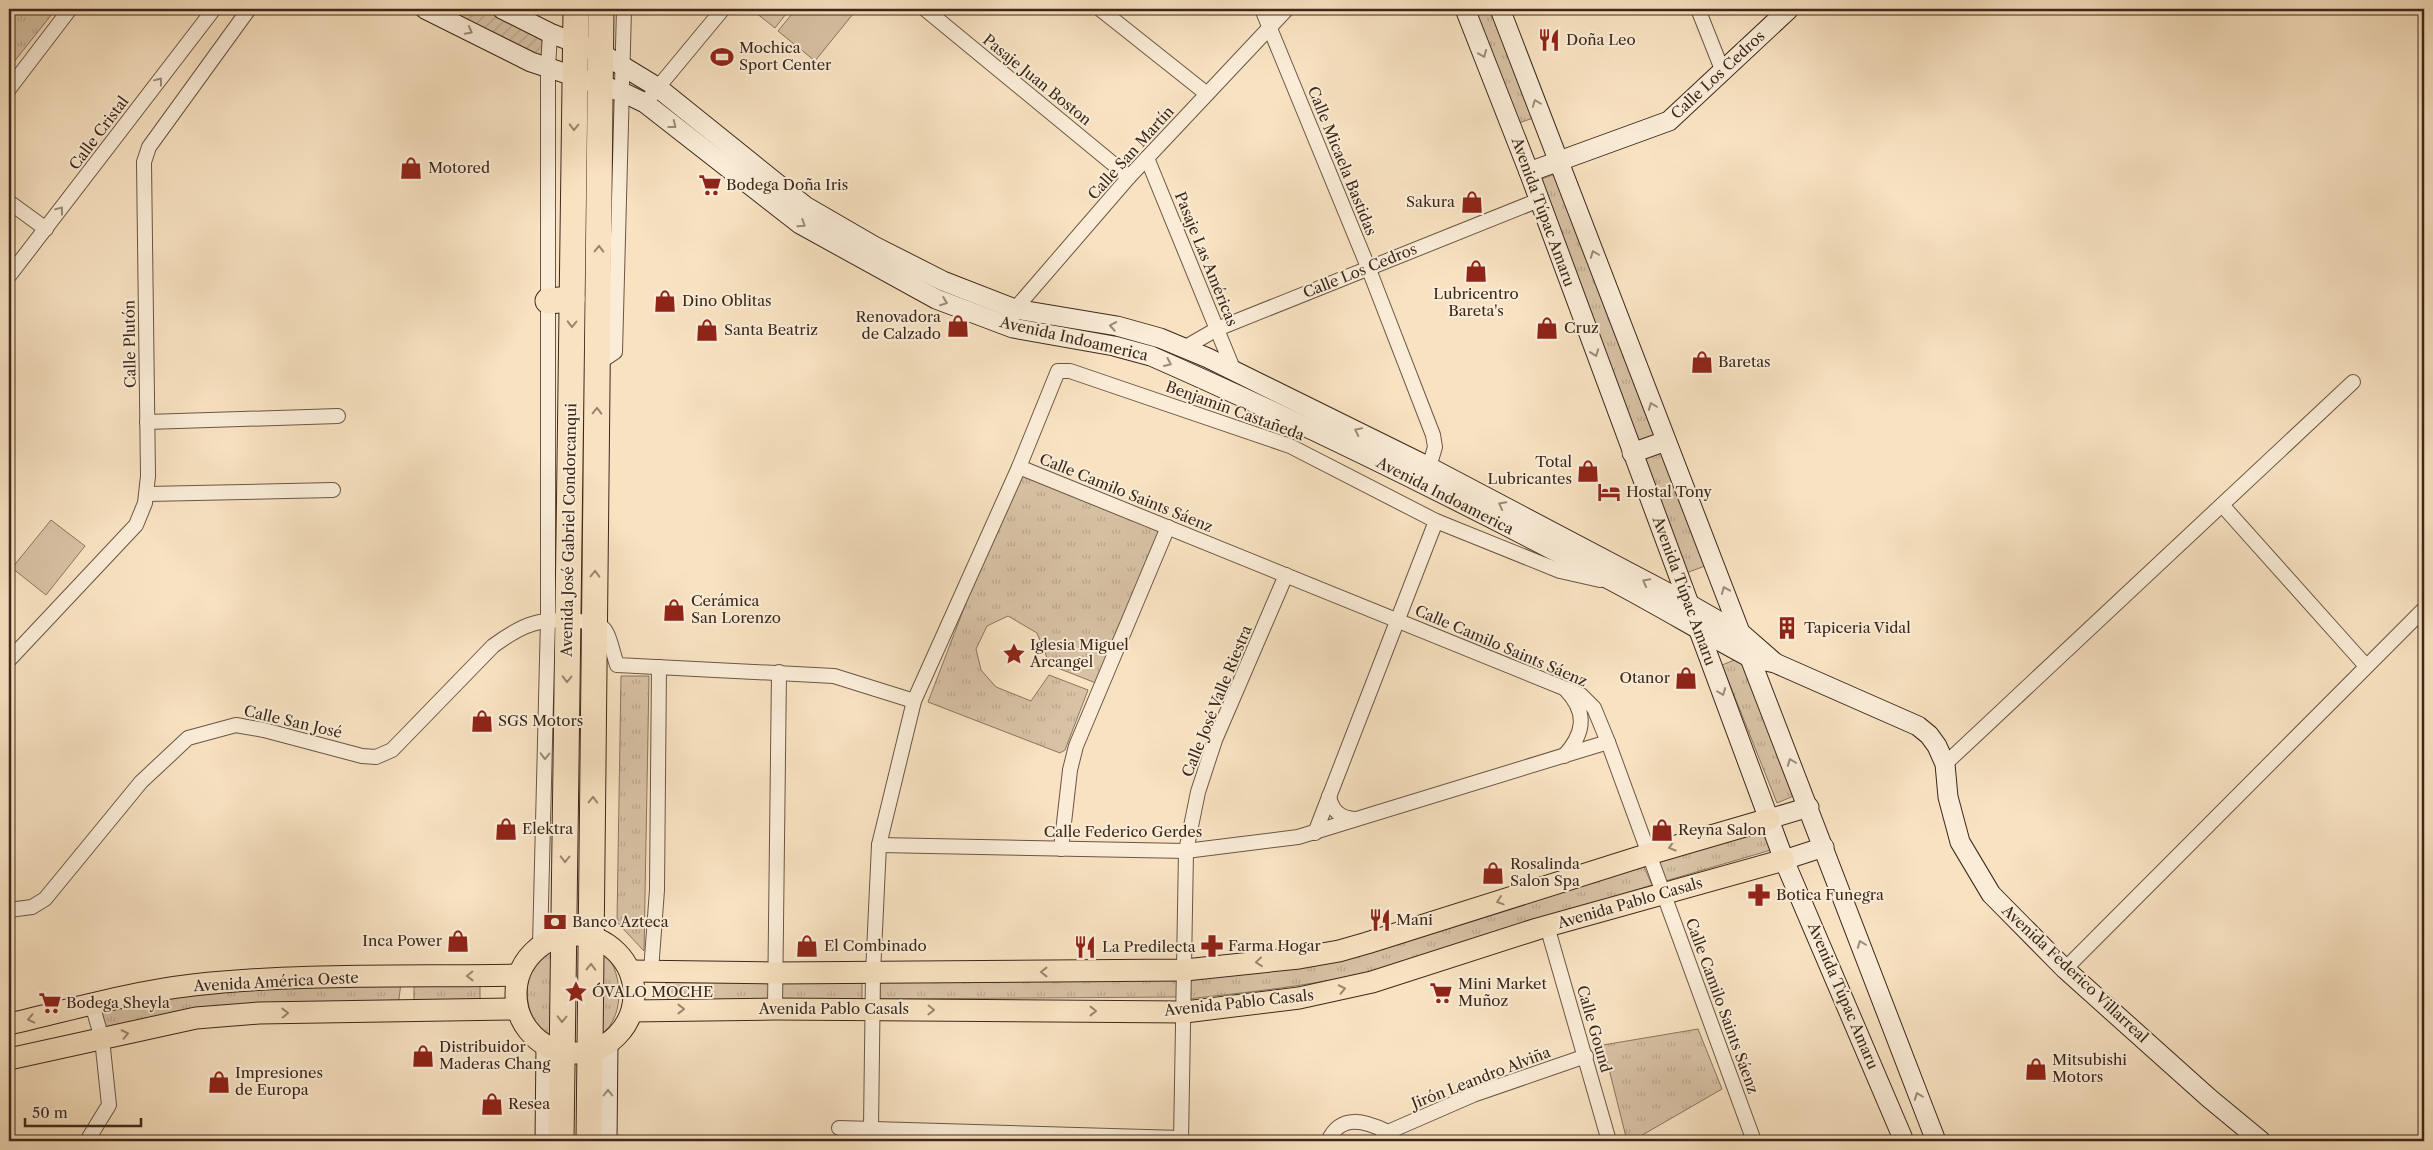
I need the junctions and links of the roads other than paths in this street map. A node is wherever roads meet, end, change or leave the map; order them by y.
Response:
1 (70, 9) edge
2 (214, 9) edge
3 (249, 9) edge
4 (426, 9) edge
5 (502, 9) edge
6 (576, 9) edge
7 (601, 9) edge
8 (624, 9) edge
9 (723, 9) edge
10 (925, 9) edge
11 (1100, 9) edge
12 (1262, 9) edge
13 (1287, 9) edge
14 (1465, 9) edge
15 (1500, 9) edge
16 (1698, 9) edge
17 (1789, 9) edge
18 (1269, 27) junction
19 (550, 33) junction
20 (576, 44) junction
21 (601, 53) junction
22 (623, 65) junction
23 (548, 68) junction
24 (1723, 72) junction
25 (575, 78) junction
26 (657, 87) junction
27 (9, 88) edge
28 (611, 89) junction
29 (1207, 94) junction
30 (645, 102) junction
31 (1147, 158) junction
32 (1559, 162) junction
33 (1529, 172) junction
34 (1129, 177) junction
35 (1538, 200) junction
36 (9, 202) edge
37 (46, 229) junction
38 (1368, 267) junction
39 (9, 276) edge
40 (572, 299) junction
41 (548, 301) junction
42 (1015, 308) junction
43 (1010, 327) junction
44 (1217, 329) junction
45 (1184, 348) junction
46 (1234, 371) junction
47 (2353, 382) dead end
48 (338, 416) dead end
49 (148, 422) junction
50 (1666, 441) junction
51 (1632, 453) junction
52 (1019, 467) junction
53 (1430, 467) junction
54 (558, 487) junction
55 (333, 490) dead end
56 (147, 494) junction
57 (2222, 505) junction
58 (1436, 521) junction
59 (1168, 527) junction
60 (1286, 575) junction
61 (1617, 584) junction
62 (1689, 604) junction
63 (2424, 609) edge
64 (558, 620) junction
65 (1398, 620) junction
66 (595, 622) junction
67 (1698, 630) junction
68 (1743, 635) junction
69 (1751, 658) junction
70 (9, 660) edge
71 (1775, 663) junction
72 (2366, 666) junction
73 (659, 667) junction
74 (779, 672) junction
75 (1564, 688) junction
76 (914, 701) junction
77 (1608, 742) junction
78 (1564, 756) junction
79 (1945, 764) junction
80 (1329, 796) junction
81 (1809, 807) junction
82 (1769, 819) junction
83 (1356, 820) junction
84 (1315, 833) junction
85 (879, 845) junction
86 (1824, 847) junction
87 (1061, 849) junction
88 (1186, 851) junction
89 (1649, 854) junction
90 (1784, 860) junction
91 (1663, 893) junction
92 (9, 910) edge
93 (1547, 926) junction
94 (564, 935) junction
95 (592, 937) junction
96 (540, 945) junction
97 (2065, 969) junction
98 (1185, 970) junction
99 (640, 971) junction
100 (775, 973) junction
101 (873, 973) junction
102 (518, 975) junction
103 (406, 977) junction
104 (92, 1004) junction
105 (517, 1009) junction
106 (776, 1009) junction
107 (872, 1009) junction
108 (406, 1010) junction
109 (632, 1011) junction
110 (1185, 1012) junction
111 (9, 1024) edge
112 (102, 1039) junction
113 (600, 1047) junction
114 (554, 1049) junction
115 (1586, 1056) junction
116 (9, 1059) edge
117 (839, 1128) dead end
118 (871, 1128) junction
119 (1384, 1136) edge
120 (553, 1139) edge
121 (1181, 1139) edge
122 (1899, 1140) edge
123 (87, 1141) edge
124 (590, 1141) edge
125 (607, 1141) edge
126 (1328, 1141) edge
127 (1609, 1141) edge
128 (1754, 1141) edge
129 (1936, 1141) edge
130 (2261, 1141) edge

1 - 27 street
37 -> 2 street, Calle Cristal
3 - 49 street, Calle Plutón
4 -> 23 main road, Avenida Indoamerica
5 - 19 main road, Avenida Indoamerica
6 - 20 highway, Avenida José Gabriel Condorcanqui
7 - 21 highway, Avenida José Gabriel Condorcanqui
8 - 22 street
9 - 26 street
10 - 34 street, Pasaje Juan Boston
11 - 29 street
12 - 18 street, Calle Micaela Bastidas
13 - 18 street, Calle San Martín
14 -> 33 main road, Avenida Túpac Amaru
32 -> 15 main road, Avenida Túpac Amaru
16 - 24 street
17 - 24 main road, Calle Los Cedros
18 - 29 street, Calle San Martín
18 - 38 street, Calle Micaela Bastidas
19 - 20 main road, Avenida Indoamerica
19 - 23 street
20 - 21 main road, Avenida Indoamerica
20 - 25 highway, Avenida José Gabriel Condorcanqui
21 - 22 main road, Avenida Indoamerica
21 - 28 highway, Avenida José Gabriel Condorcanqui
22 - 26 main road, Avenida Indoamerica
22 - 28 street
23 - 25 main road, Avenida Indoamerica
23 - 41 street
24 - 32 main road, Calle Los Cedros
25 - 28 main road, Avenida Indoamerica
25 -> 40 highway, Avenida José Gabriel Condorcanqui
26 - 30 street
26 - 42 main road, Avenida Indoamerica
28 - 30 main road, Avenida Indoamerica
66 -> 28 highway, Avenida José Gabriel Condorcanqui
29 - 31 street, Calle San Martín
30 -> 43 main road, Avenida Indoamerica
31 - 34 street, Calle San Martín
31 - 44 street, Pasaje Las Américas
32 - 33 main road, Calle Los Cedros
50 -> 32 main road, Avenida Túpac Amaru
33 - 35 main road, Avenida Túpac Amaru
34 - 42 street, Calle San Martín
35 - 38 street, Calle Los Cedros
35 -> 51 main road, Avenida Túpac Amaru
36 - 37 street
37 - 39 street, Calle Cristal
38 - 44 street, Calle Los Cedros
38 - 53 street, Calle Micaela Bastidas
40 - 41 highway
40 -> 54 highway, Avenida José Gabriel Condorcanqui
41 - 54 street
42 - 43 street, Calle San Martín
45 -> 42 main road, Avenida Indoamerica
43 -> 61 main road, Avenida Indoamerica
44 - 45 street, Calle Los Cedros
44 - 46 street, Pasaje Las Américas
45 - 46 main road, Avenida Indoamerica
53 -> 46 main road, Avenida Indoamerica
47 - 57 street
48 - 49 street
49 - 56 street, Calle Plutón
50 - 51 main road
68 -> 50 main road, Avenida Túpac Amaru
51 - 62 main road, Avenida Túpac Amaru
52 - 58 street, Benjamin Castañeda
52 - 59 street, Calle Camilo Saints Sáenz
52 - 76 street
62 -> 53 main road, Avenida Indoamerica
54 - 64 highway, Avenida José Gabriel Condorcanqui
55 - 56 street
56 - 70 street, Calle Plutón
57 - 72 street
57 - 79 street
58 - 61 street, Benjamin Castañeda
58 - 65 street
59 - 60 street, Calle Camilo Saints Sáenz
59 - 87 street
60 - 65 street, Calle Camilo Saints Sáenz
60 - 88 street, Calle José Valle Riestra
61 - 67 main road, Avenida Indoamerica
62 - 67 main road, Avenida Túpac Amaru
62 - 68 main road, Avenida Federico Villarreal
63 - 72 street
64 - 66 street, Calle San José
64 - 92 street, Calle San José
64 -> 94 highway, Avenida José Gabriel Condorcanqui
64 -> 96 street, Avenida José Gabriel Condorcanqui
65 - 75 street, Calle Camilo Saints Sáenz
65 - 80 street
66 - 73 street
95 -> 66 highway, Avenida José Gabriel Condorcanqui
67 - 69 main road, Avenida Federico Villarreal
67 -> 82 main road, Avenida Túpac Amaru
68 - 69 main road, Avenida Túpac Amaru
68 - 71 main road, Avenida Federico Villarreal
69 - 71 main road, Avenida Federico Villarreal
81 -> 69 main road, Avenida Túpac Amaru
71 - 79 main road, Avenida Federico Villarreal
72 - 97 street
73 - 74 street
73 - 99 street
74 - 76 street
74 - 100 street
75 - 77 street, Calle Camilo Saints Sáenz
75 - 78 street
76 - 85 street
77 - 78 street, Calle Federico Gerdes
77 - 89 street, Calle Camilo Saints Sáenz
78 - 83 street, Calle Federico Gerdes
79 - 97 main road, Avenida Federico Villarreal
80 - 83 street
80 - 84 street
81 - 82 main road
81 - 86 main road, Avenida Túpac Amaru
82 -> 89 main road
82 - 90 main road, Avenida Túpac Amaru
83 - 84 street, Calle Federico Gerdes
84 - 88 street, Calle Federico Gerdes
85 - 87 street, Calle Federico Gerdes
85 - 101 street
86 - 90 main road, Avenida Pablo Casals
129 -> 86 main road, Avenida Túpac Amaru
87 - 88 street, Calle Federico Gerdes
88 - 98 street, Calle José Valle Riestra
89 - 91 street, Calle Camilo Saints Sáenz
89 -> 98 main road
90 - 91 main road, Avenida Pablo Casals
90 - 122 main road, Avenida Túpac Amaru
91 - 93 main road, Avenida Pablo Casals
91 - 128 street, Calle Camilo Saints Sáenz
110 -> 93 main road, Avenida Pablo Casals
93 - 115 street, Calle Gound
94 - 95 main road
94 - 96 main road
94 -> 114 highway, Avenida José Gabriel Condorcanqui
95 - 99 main road
113 -> 95 highway, Avenida José Gabriel Condorcanqui
96 - 102 main road
97 - 130 main road, Avenida Federico Villarreal
98 -> 101 main road
98 - 110 street, Calle José Valle Riestra
99 - 100 main road
99 - 109 main road
100 - 101 main road
100 - 106 street
101 - 107 street
102 -> 103 main road, Avenida América Oeste
102 - 105 main road
103 - 104 main road, Avenida América Oeste
103 - 108 main road
104 -> 111 main road, Avenida América Oeste
104 - 112 street
105 - 108 main road, Avenida América Oeste
105 - 114 main road
106 - 107 main road, Avenida Pablo Casals
109 -> 106 main road, Avenida Pablo Casals
107 -> 110 main road, Avenida Pablo Casals
107 - 118 street
112 -> 108 main road, Avenida América Oeste
109 - 113 main road
110 - 121 street, Calle José Valle Riestra
112 - 116 main road, Avenida América Oeste
112 - 123 street
113 - 114 main road
113 - 124 highway, Avenida José Gabriel Condorcanqui
125 -> 113 main road
114 - 120 highway, Avenida José Gabriel Condorcanqui
115 - 119 street, Jirón Leandro Alviña
115 - 127 street, Calle Gound
117 - 118 street
118 - 121 street
119 - 126 street, Jirón Leandro Alviña

